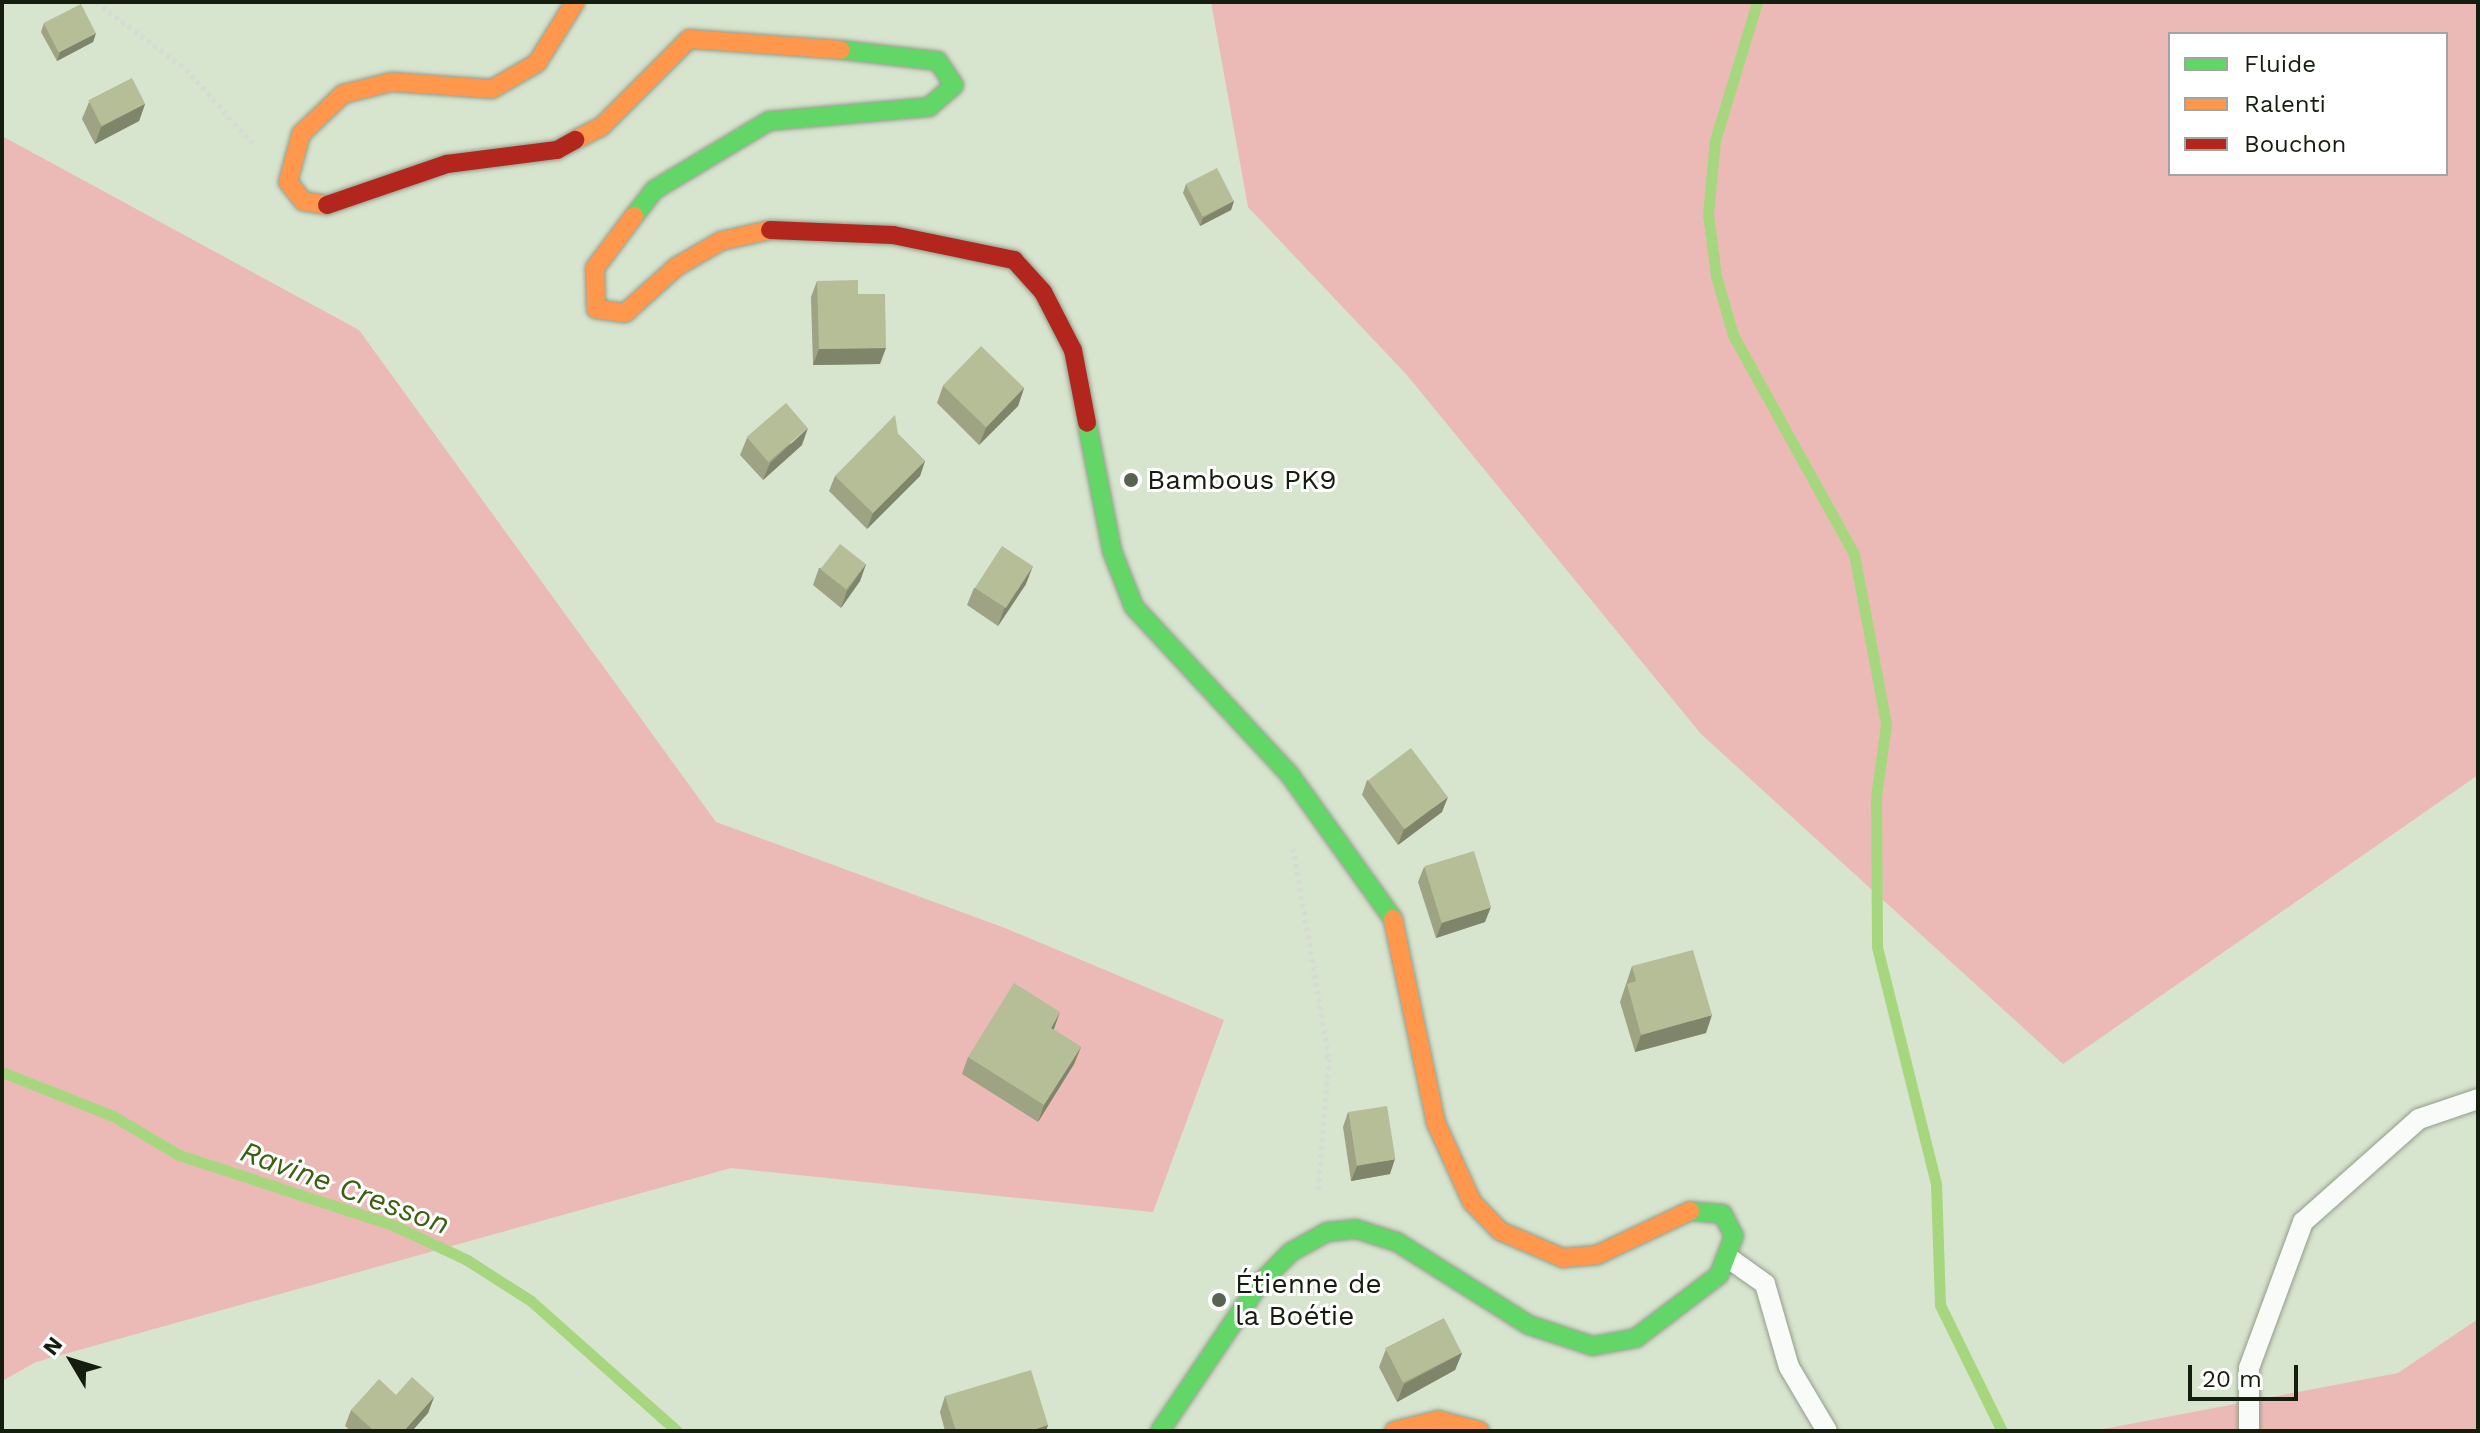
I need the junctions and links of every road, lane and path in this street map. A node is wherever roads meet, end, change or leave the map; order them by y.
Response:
1 (96, 2) edge
2 (575, 2) edge
3 (288, 182) junction
4 (1292, 833) dead end
5 (2478, 1099) edge
6 (1311, 1209) dead end
7 (1730, 1259) junction
8 (1160, 1431) edge
9 (1394, 1431) edge
10 (1480, 1431) edge
11 (1827, 1431) edge
12 (2249, 1431) edge

1 - 3 path
2 - 3 main road
3 - 7 main road
4 - 6 path
5 - 12 lane
7 - 8 main road
7 - 11 lane
9 - 10 main road

